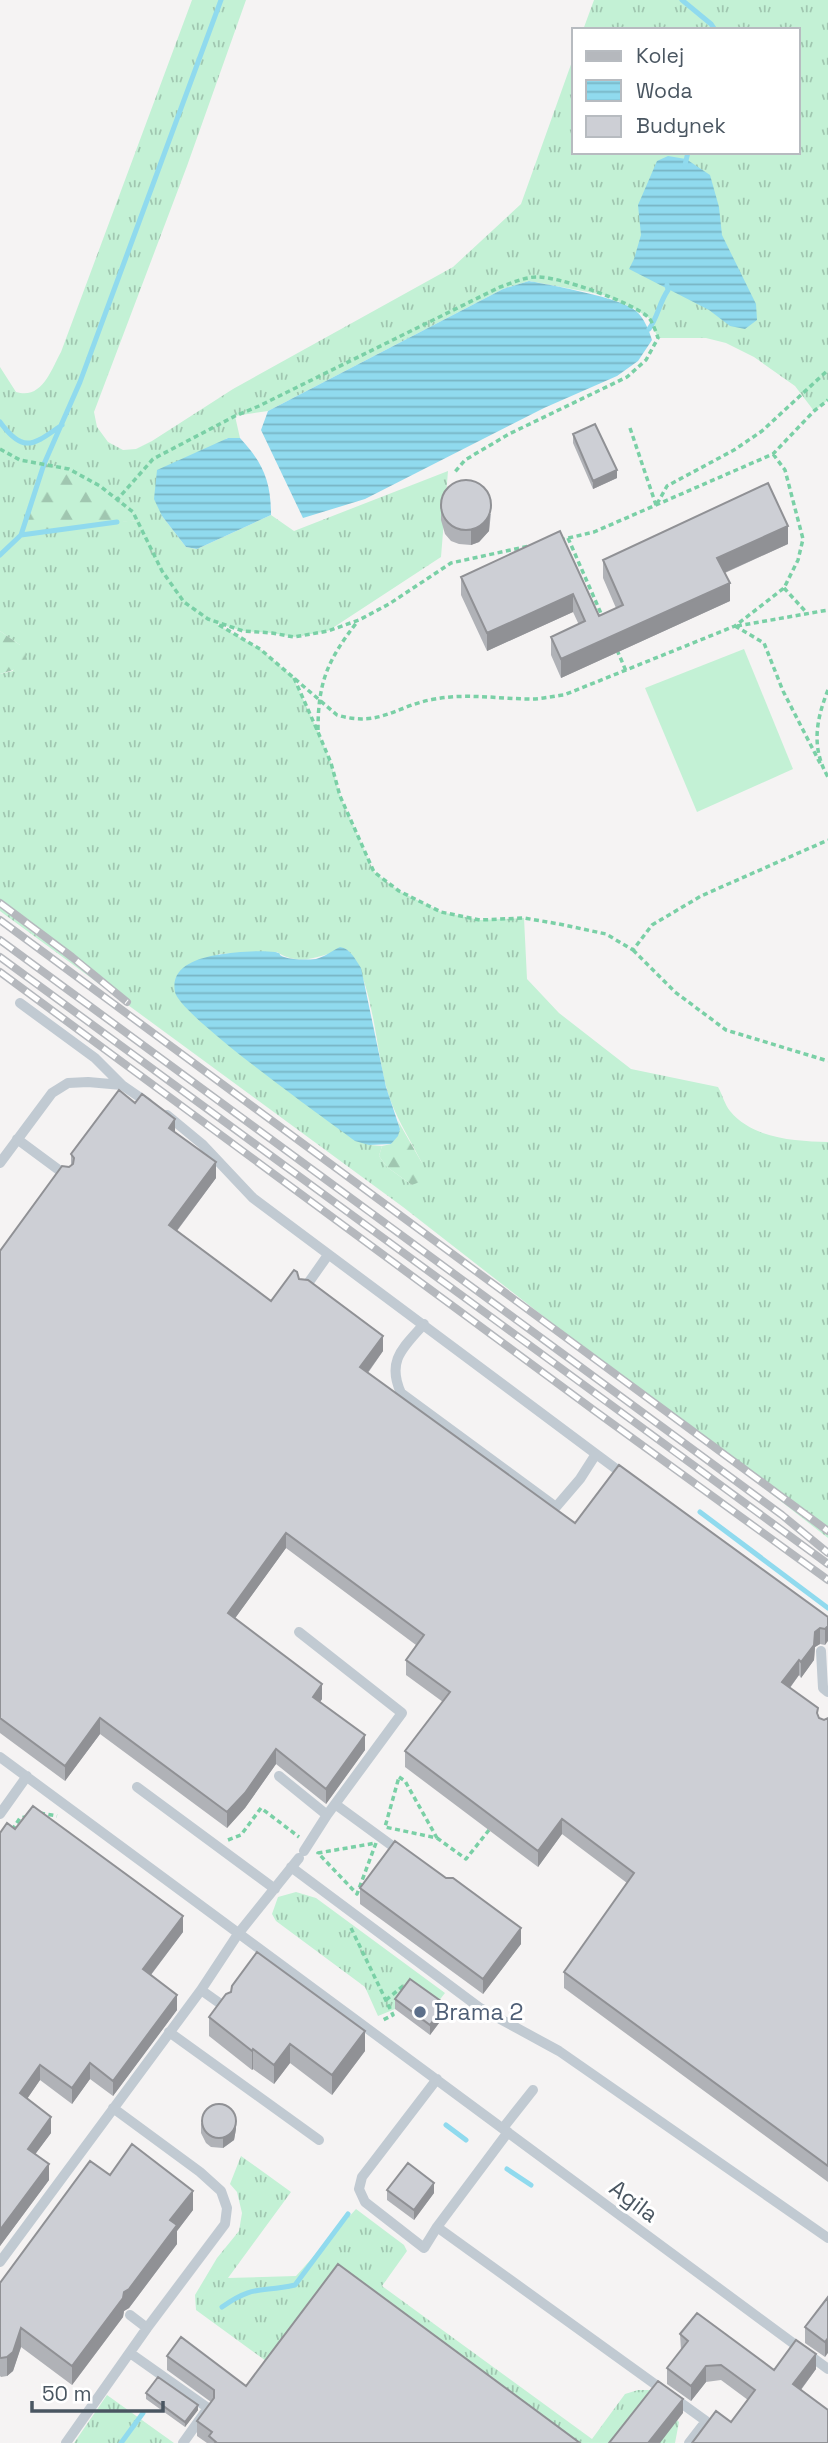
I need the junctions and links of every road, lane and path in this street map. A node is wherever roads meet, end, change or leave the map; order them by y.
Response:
1 (828, 370) edge
2 (828, 400) edge
3 (630, 428) dead end
4 (0, 449) edge
5 (773, 454) junction
6 (454, 473) dead end
7 (116, 500) junction
8 (656, 505) junction
9 (568, 538) junction
10 (556, 541) edge
11 (532, 545) edge
12 (784, 588) junction
13 (828, 610) edge
14 (806, 612) junction
15 (208, 619) junction
16 (359, 620) junction
17 (605, 623) edge
18 (735, 626) junction
19 (615, 647) edge
20 (626, 671) junction
21 (293, 677) junction
22 (828, 690) edge
23 (318, 698) junction
24 (318, 732) junction
25 (821, 765) junction
26 (828, 777) edge
27 (828, 840) edge
28 (633, 950) junction
29 (20, 1003) dead end
30 (828, 1061) edge
31 (122, 1085) junction
32 (17, 1139) junction
33 (0, 1163) edge
34 (67, 1176) edge
35 (328, 1255) junction
36 (304, 1289) edge
37 (424, 1324) junction
38 (596, 1454) junction
39 (639, 1486) edge
40 (299, 1632) dead end
41 (821, 1651) dead end
42 (828, 1692) edge
43 (0, 1757) edge
44 (27, 1776) junction
45 (279, 1776) dead end
46 (137, 1787) dead end
47 (335, 1804) junction
48 (0, 1814) edge
49 (327, 1815) junction
50 (20, 1818) edge
51 (489, 1830) edge
52 (7, 1836) edge
53 (299, 1837) dead end
54 (437, 1838) junction
55 (226, 1841) dead end
56 (318, 1853) joint
57 (410, 1858) edge
58 (291, 1867) junction
59 (275, 1889) junction
60 (348, 1923) dead end
61 (238, 1934) junction
62 (415, 1985) edge
63 (201, 1990) junction
64 (386, 2000) junction
65 (225, 2007) edge
66 (381, 2021) dead end
67 (169, 2032) junction
68 (436, 2079) junction
69 (533, 2090) dead end
70 (113, 2108) junction
71 (506, 2130) junction
72 (319, 2140) dead end
73 (436, 2227) junction
74 (828, 2238) edge
75 (0, 2262) edge
76 (130, 2315) dead end
77 (147, 2328) junction
78 (130, 2353) junction
79 (828, 2369) edge
80 (66, 2443) edge
81 (183, 2443) edge
82 (689, 2443) edge

1 - 8 path
2 - 5 path
3 - 8 path
4 - 7 path
5 - 8 path
5 - 12 path
6 - 7 path
7 - 15 path
8 - 9 path
9 - 10 path
9 - 17 path
11 - 16 path
12 - 14 path
12 - 18 path
13 - 14 path
14 - 18 path
15 - 16 path
15 - 21 path
16 - 23 path
18 - 20 path
18 - 25 path
19 - 20 path
20 - 23 path
21 - 23 path
21 - 24 path
22 - 25 path
23 - 24 path
24 - 28 path
25 - 26 path
27 - 28 path
28 - 30 path
29 - 31 lane
31 - 32 lane
31 - 35 lane
32 - 33 lane
32 - 34 lane
35 - 36 lane
35 - 37 lane
37 - 38 lane
37 - 38 lane
38 - 39 lane
40 - 47 lane
41 - 42 lane
43 - 44 lane, Agila
44 - 48 lane
44 - 61 lane, Agila
45 - 49 lane
46 - 59 lane
47 - 49 lane
47 - 57 lane
49 - 58 lane
50 - 52 path
51 - 54 path
53 - 55 path
54 - 54 path
56 - 56 path
58 - 59 lane
58 - 74 lane
59 - 61 lane
60 - 64 path
61 - 63 lane
61 - 68 lane, Agila
62 - 64 path
63 - 65 lane
63 - 67 lane
64 - 66 path
67 - 70 lane
67 - 72 lane
68 - 71 lane, Agila
68 - 73 lane
69 - 71 lane
70 - 75 lane
70 - 77 lane
71 - 73 lane
71 - 79 lane, Agila
73 - 82 lane
76 - 77 lane
77 - 78 lane
78 - 80 lane
78 - 81 lane

